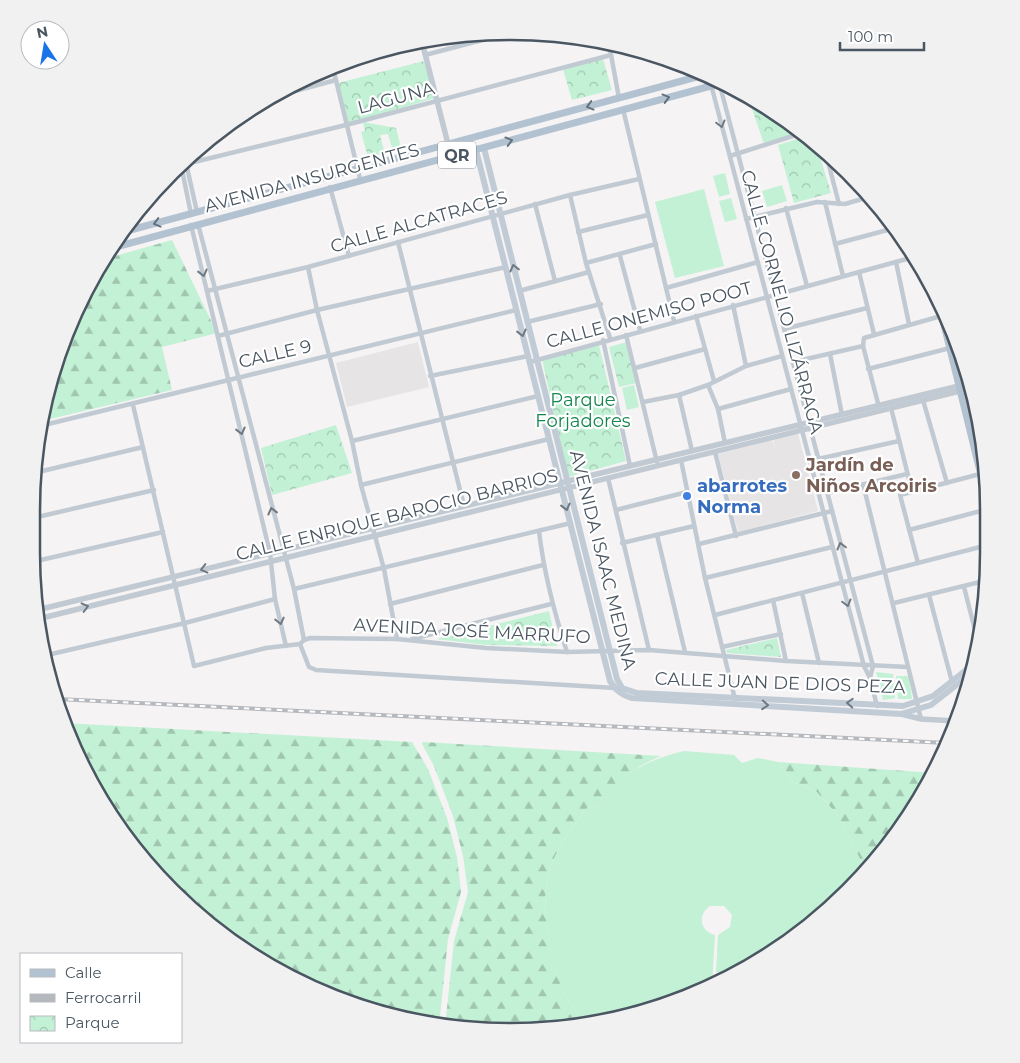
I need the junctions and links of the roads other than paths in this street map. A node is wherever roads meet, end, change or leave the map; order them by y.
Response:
1 (478, 41) edge
2 (423, 48) edge
3 (610, 51) edge
4 (425, 55) junction
5 (611, 55) junction
6 (335, 74) edge
7 (694, 78) edge
8 (336, 80) junction
9 (711, 86) joint
10 (300, 89) edge
11 (722, 90) edge
12 (619, 98) junction
13 (437, 101) junction
14 (623, 109) junction
15 (538, 120) junction
16 (346, 125) junction
17 (542, 132) junction
18 (794, 136) edge
19 (448, 144) junction
20 (480, 149) junction
21 (738, 153) junction
22 (730, 156) junction
23 (197, 160) edge
24 (829, 166) edge
25 (357, 167) junction
26 (186, 171) edge
27 (360, 179) junction
28 (639, 179) junction
29 (330, 187) junction
30 (570, 194) junction
31 (862, 199) edge
32 (825, 202) junction
33 (535, 204) junction
34 (839, 204) junction
35 (786, 208) junction
36 (194, 213) junction
37 (500, 213) junction
38 (648, 214) junction
39 (493, 216) junction
40 (755, 217) junction
41 (746, 219) junction
42 (195, 225) junction
43 (134, 229) joint
44 (887, 230) edge
45 (578, 232) junction
46 (137, 240) junction
47 (398, 242) junction
48 (656, 244) junction
49 (835, 244) junction
50 (122, 245) edge
51 (349, 256) junction
52 (620, 256) junction
53 (907, 259) edge
54 (758, 262) junction
55 (896, 262) junction
56 (586, 263) junction
57 (506, 266) junction
58 (308, 267) junction
59 (588, 272) junction
60 (860, 272) junction
61 (843, 276) junction
62 (555, 281) junction
63 (807, 286) junction
64 (409, 288) junction
65 (666, 288) junction
66 (215, 289) junction
67 (207, 291) junction
68 (520, 291) junction
69 (775, 294) junction
70 (767, 297) junction
71 (601, 304) junction
72 (733, 305) junction
73 (867, 308) junction
74 (317, 310) junction
75 (516, 310) junction
76 (696, 316) junction
77 (938, 317) edge
78 (674, 321) junction
79 (527, 322) junction
80 (910, 324) junction
81 (784, 329) junction
82 (640, 330) junction
83 (420, 333) junction
84 (227, 334) junction
85 (874, 334) junction
86 (626, 335) junction
87 (218, 336) junction
88 (610, 338) junction
89 (603, 340) junction
90 (948, 342) edge
91 (863, 346) junction
92 (950, 348) junction
93 (704, 350) junction
94 (830, 354) junction
95 (330, 355) junction
96 (782, 356) junction
97 (532, 359) junction
98 (793, 362) junction
99 (957, 364) edge
100 (746, 366) junction
101 (635, 368) junction
102 (868, 369) junction
103 (430, 376) junction
104 (238, 377) junction
105 (228, 380) junction
106 (714, 381) junction
107 (708, 385) junction
108 (964, 388) edge
109 (964, 388) edge
110 (791, 389) junction
111 (679, 395) junction
112 (538, 396) junction
113 (923, 400) junction
114 (644, 402) junction
115 (133, 405) junction
116 (879, 408) junction
117 (891, 408) junction
118 (718, 409) junction
119 (842, 415) junction
120 (442, 418) junction
121 (48, 424) edge
122 (809, 425) junction
123 (801, 428) junction
124 (549, 439) junction
125 (352, 441) junction
126 (899, 441) junction
127 (725, 443) junction
128 (143, 447) junction
129 (257, 450) junction
130 (692, 451) junction
131 (715, 452) junction
132 (246, 453) junction
133 (818, 459) junction
134 (681, 460) junction
135 (453, 461) junction
136 (657, 463) junction
137 (630, 466) junction
138 (42, 471) edge
139 (907, 474) junction
140 (979, 476) edge
141 (608, 478) junction
142 (947, 483) junction
143 (568, 484) junction
144 (863, 484) junction
145 (360, 485) junction
146 (561, 486) junction
147 (154, 490) junction
148 (912, 491) junction
149 (688, 492) junction
150 (827, 494) junction
151 (464, 506) junction
152 (616, 510) junction
153 (832, 511) junction
154 (980, 511) edge
155 (824, 514) junction
156 (40, 516) edge
157 (578, 522) junction
158 (570, 524) junction
159 (694, 526) junction
160 (374, 528) junction
161 (909, 530) junction
162 (539, 531) junction
163 (163, 532) junction
164 (657, 535) junction
165 (376, 536) junction
166 (736, 536) junction
167 (622, 543) junction
168 (699, 544) junction
169 (832, 547) junction
170 (980, 547) edge
171 (282, 550) junction
172 (270, 553) junction
173 (284, 558) junction
174 (40, 560) edge
175 (269, 562) junction
176 (588, 562) junction
177 (918, 563) junction
178 (580, 564) junction
179 (543, 565) junction
180 (384, 569) junction
181 (884, 572) junction
182 (174, 577) junction
183 (705, 578) junction
184 (850, 580) junction
185 (841, 582) junction
186 (979, 583) edge
187 (175, 585) junction
188 (964, 587) junction
189 (294, 588) junction
190 (802, 593) junction
191 (929, 595) junction
192 (275, 599) junction
193 (773, 600) junction
194 (894, 603) junction
195 (390, 604) junction
196 (551, 604) junction
197 (43, 608) edge
198 (715, 615) junction
199 (45, 617) edge
200 (185, 623) junction
201 (974, 626) edge
202 (781, 634) junction
203 (397, 639) junction
204 (408, 640) junction
205 (302, 642) junction
206 (286, 646) junction
207 (722, 647) junction
208 (602, 650) junction
209 (610, 650) junction
210 (649, 650) junction
211 (567, 652) junction
212 (685, 652) junction
213 (51, 655) edge
214 (725, 656) junction
215 (786, 661) junction
216 (820, 663) junction
217 (864, 666) junction
218 (873, 666) junction
219 (908, 667) junction
220 (964, 674) edge
221 (870, 678) junction
222 (963, 679) edge
223 (953, 685) junction
224 (618, 688) junction
225 (735, 699) junction
226 (876, 704) junction
227 (917, 706) junction
228 (878, 712) junction
229 (901, 714) junction
230 (921, 719) junction
231 (948, 721) edge

1 - 4 street
2 - 4 street
3 - 5 street
4 - 13 street
5 - 12 street
5 - 13 street, LAGUNA
6 - 8 street
7 - 12 main road, AVENIDA INSURGENTES / QR
8 - 10 street
8 - 16 street
14 -> 9 main road, AVENIDA INSURGENTES / QR
9 -> 22 street, CALLE CORNELIO LIZÁRRAGA
11 - 21 street, CALLE CORNELIO LIZÁRRAGA
12 -> 15 main road, AVENIDA INSURGENTES / QR
13 - 16 street, LAGUNA
13 - 19 street
14 - 17 main road, AVENIDA INSURGENTES / QR
14 - 28 street
15 - 17 main road
15 - 19 main road, AVENIDA INSURGENTES / QR
16 - 23 street, LAGUNA
16 - 25 street
20 -> 17 main road, AVENIDA INSURGENTES / QR
18 - 21 street
19 - 25 main road, AVENIDA INSURGENTES / QR
20 - 27 main road, AVENIDA INSURGENTES / QR
20 - 37 main road, AVENIDA ISAAC MEDINA
20 - 39 main road, AVENIDA ISAAC MEDINA
21 - 22 street
21 - 40 street, CALLE CORNELIO LIZÁRRAGA
22 - 41 street, CALLE CORNELIO LIZÁRRAGA
24 - 34 street
25 - 27 street
25 - 36 main road, AVENIDA INSURGENTES / QR
26 - 36 street
27 - 29 main road, AVENIDA INSURGENTES / QR
28 - 30 street, CALLE ALCATRACES
28 - 38 street
29 - 42 main road, AVENIDA INSURGENTES / QR
29 - 51 street
30 - 33 street, CALLE ALCATRACES
30 - 45 street
31 - 34 street
32 - 34 street
32 - 35 street
32 - 49 street
33 - 37 street, CALLE ALCATRACES
33 - 62 street
35 - 40 street
35 - 63 street
36 -> 43 main road, AVENIDA INSURGENTES / QR
37 - 39 street, CALLE ALCATRACES
68 -> 37 main road, AVENIDA ISAAC MEDINA
38 - 45 street
38 - 48 street
39 - 47 street, CALLE ALCATRACES
39 - 57 main road, AVENIDA ISAAC MEDINA
40 - 41 street
40 - 69 street, CALLE CORNELIO LIZÁRRAGA
41 - 54 street, CALLE CORNELIO LIZÁRRAGA
42 - 46 main road, AVENIDA INSURGENTES / QR
42 - 66 street
42 -> 67 street
43 - 46 main road
44 - 49 street
45 - 56 street
46 - 50 main road, AVENIDA INSURGENTES / QR
47 - 51 street, CALLE ALCATRACES
47 - 64 street
48 - 52 street
48 - 65 street
49 - 61 street
51 - 58 street, CALLE ALCATRACES
52 - 56 street
52 - 82 street
53 - 55 street, CALLE ONEMISO POOT
54 - 65 street
54 - 70 street, CALLE CORNELIO LIZÁRRAGA
55 - 60 street, CALLE ONEMISO POOT
55 - 80 street
56 - 59 street
57 - 64 street
57 - 75 main road, AVENIDA ISAAC MEDINA
58 - 66 street, CALLE ALCATRACES
58 - 74 street
59 - 62 street
59 - 71 street
60 - 61 street, CALLE ONEMISO POOT
60 - 73 street
61 - 63 street, CALLE ONEMISO POOT
62 - 68 street
63 - 69 street, CALLE ONEMISO POOT
64 - 74 street
64 - 83 street
65 - 78 street
66 - 67 street, CALLE ALCATRACES
66 - 84 street
67 - 87 street
68 - 79 main road, AVENIDA ISAAC MEDINA
69 - 70 street, CALLE ONEMISO POOT
69 - 81 street, CALLE CORNELIO LIZÁRRAGA
70 - 72 street, CALLE ONEMISO POOT
70 - 96 street, CALLE CORNELIO LIZÁRRAGA
71 - 79 street
71 - 88 street
72 - 76 street, CALLE ONEMISO POOT
72 - 100 street
73 - 81 street
73 - 85 street
74 - 84 street
74 - 95 street
75 - 83 street, CALLE 9
75 -> 97 main road, AVENIDA ISAAC MEDINA
76 - 78 street, CALLE ONEMISO POOT
76 - 93 street
77 - 80 street
78 - 82 street, CALLE ONEMISO POOT
79 - 97 main road, AVENIDA ISAAC MEDINA
80 - 85 street
81 - 98 street, CALLE CORNELIO LIZÁRRAGA
82 - 86 street, CALLE ONEMISO POOT
83 - 95 street, CALLE 9
83 - 103 street
84 - 87 street
84 - 104 street
85 - 91 street
86 - 88 street, CALLE ONEMISO POOT
86 - 101 street
87 - 105 street
88 - 89 street, CALLE ONEMISO POOT
89 - 97 street, CALLE ONEMISO POOT
89 - 137 street
90 - 92 main road
91 - 94 street
91 - 102 street
92 - 99 main road
92 - 102 street
93 - 101 street
93 - 106 street
94 - 98 street
94 - 119 street
95 - 104 street, CALLE 9
95 - 125 street
96 - 100 street
96 - 110 street, CALLE CORNELIO LIZÁRRAGA
97 - 103 street, CALLE ONEMISO POOT
97 - 112 main road, AVENIDA ISAAC MEDINA
97 - 143 main road, AVENIDA ISAAC MEDINA
98 - 122 street, CALLE CORNELIO LIZÁRRAGA
100 - 106 street
101 - 114 street
102 - 116 street
103 - 120 street
104 - 105 street, CALLE 9
104 - 129 street
105 - 115 street, CALLE 9
105 -> 132 street
106 - 107 street
107 - 111 street
107 - 118 street
108 - 113 street, CALLE ENRIQUE BAROCIO BARRIOS
109 - 116 street, CALLE ENRIQUE BAROCIO BARRIOS
110 - 118 street
110 - 123 street, CALLE CORNELIO LIZÁRRAGA
111 - 114 street
111 - 130 street
112 - 120 street
112 - 124 main road, AVENIDA ISAAC MEDINA
113 - 117 street, CALLE ENRIQUE BAROCIO BARRIOS
113 - 142 street
114 - 136 street
115 - 121 street, CALLE 9
115 - 128 street
116 - 117 street, CALLE ENRIQUE BAROCIO BARRIOS
116 - 119 street, CALLE ENRIQUE BAROCIO BARRIOS
116 - 122 street, CALLE ENRIQUE BAROCIO BARRIOS
117 - 126 street
118 - 127 street
119 - 122 street, CALLE ENRIQUE BAROCIO BARRIOS
120 - 125 street
120 - 135 street
122 - 123 street, CALLE ENRIQUE BAROCIO BARRIOS
122 - 133 street, CALLE CORNELIO LIZÁRRAGA
123 - 127 street, CALLE ENRIQUE BAROCIO BARRIOS
123 - 131 street, CALLE ENRIQUE BAROCIO BARRIOS
123 - 155 street, CALLE CORNELIO LIZÁRRAGA
124 - 135 street
124 - 146 main road, AVENIDA ISAAC MEDINA
125 - 145 street
126 - 133 street
126 - 139 street
127 - 130 street, CALLE ENRIQUE BAROCIO BARRIOS
128 - 138 street
128 - 147 street
129 - 132 street
171 -> 129 street
130 - 136 street, CALLE ENRIQUE BAROCIO BARRIOS
131 - 134 street, CALLE ENRIQUE BAROCIO BARRIOS
131 - 166 street
132 - 172 street
133 - 150 street, CALLE CORNELIO LIZÁRRAGA
134 - 136 street, CALLE ENRIQUE BAROCIO BARRIOS
134 - 149 street
135 - 145 street
135 - 151 street
136 - 137 street, CALLE ENRIQUE BAROCIO BARRIOS
136 - 141 street, CALLE ENRIQUE BAROCIO BARRIOS
137 - 143 street, CALLE ENRIQUE BAROCIO BARRIOS
139 - 144 street
139 - 148 street
140 - 142 street
141 - 143 street, CALLE ENRIQUE BAROCIO BARRIOS
141 - 152 street
142 - 148 street
143 - 146 street, CALLE ENRIQUE BAROCIO BARRIOS
143 - 157 main road, AVENIDA ISAAC MEDINA
144 - 150 street
144 - 181 street
145 - 160 street
146 - 151 street, CALLE ENRIQUE BAROCIO BARRIOS
146 -> 158 main road, AVENIDA ISAAC MEDINA
146 - 165 street, CALLE ENRIQUE BAROCIO BARRIOS
147 - 156 street
147 - 163 street
148 - 161 street
149 - 152 street
149 - 159 street
150 - 153 street, CALLE CORNELIO LIZÁRRAGA
151 - 160 street, CALLE ENRIQUE BAROCIO BARRIOS
152 - 167 street
153 - 155 street
184 -> 153 street, CALLE CORNELIO LIZÁRRAGA
154 - 161 street
155 - 166 street
155 - 169 street, CALLE CORNELIO LIZÁRRAGA
157 - 158 street
157 - 176 main road, AVENIDA ISAAC MEDINA
158 - 162 street
158 - 178 main road, AVENIDA ISAAC MEDINA
159 - 164 street
159 - 168 street
160 - 165 street
160 - 171 street, CALLE ENRIQUE BAROCIO BARRIOS
161 - 177 street
162 - 179 street
162 - 180 street
163 - 174 street
163 - 182 street
164 - 167 street
164 - 212 street
165 - 173 street, CALLE ENRIQUE BAROCIO BARRIOS
165 - 180 street
166 - 168 street
167 - 210 street
168 - 183 street
169 - 183 street
169 - 185 street, CALLE CORNELIO LIZÁRRAGA
170 - 177 street
171 - 172 street, CALLE ENRIQUE BAROCIO BARRIOS
171 - 173 street
172 - 175 street
172 -> 182 street, CALLE ENRIQUE BAROCIO BARRIOS
173 - 175 street, CALLE ENRIQUE BAROCIO BARRIOS
173 - 189 street
175 - 187 street, CALLE ENRIQUE BAROCIO BARRIOS
175 - 192 street
176 - 178 street
176 - 209 main road, AVENIDA ISAAC MEDINA
177 - 181 street
178 - 208 main road, AVENIDA ISAAC MEDINA
179 - 195 street
179 - 196 street
180 - 189 street
180 - 195 street
181 - 184 street
181 - 194 street
182 - 187 street
182 - 197 street, CALLE ENRIQUE BAROCIO BARRIOS
183 - 198 street
184 - 185 street
184 - 218 street, CALLE CORNELIO LIZÁRRAGA
185 - 190 street
185 -> 217 street, CALLE CORNELIO LIZÁRRAGA
186 - 188 street
199 -> 187 street, CALLE ENRIQUE BAROCIO BARRIOS
187 - 200 street
188 - 191 street
188 - 201 street
189 - 205 street
190 - 193 street
190 - 216 street
191 - 194 street
191 - 223 street
192 - 200 street
192 -> 206 street
193 - 198 street
193 - 202 street
194 - 219 street
195 - 203 street
196 - 204 street
196 - 211 street
198 - 207 street
200 - 206 street
200 - 213 street
202 - 207 street
202 - 215 street
203 - 204 street, AVENIDA JOSÉ MARRUFO
203 - 205 street, AVENIDA JOSÉ MARRUFO
204 - 211 street, AVENIDA JOSÉ MARRUFO
205 - 206 street, AVENIDA JOSÉ MARRUFO
205 - 224 street, CALLE JUAN DE DIOS PEZA
207 - 214 street
208 - 209 street, AVENIDA JOSÉ MARRUFO
208 - 211 street, AVENIDA JOSÉ MARRUFO
208 - 224 main road, AVENIDA ISAAC MEDINA
209 - 210 street, AVENIDA JOSÉ MARRUFO
209 - 224 main road, AVENIDA ISAAC MEDINA
210 - 212 street, AVENIDA JOSÉ MARRUFO
212 - 214 street, AVENIDA JOSÉ MARRUFO
214 - 215 street, AVENIDA JOSÉ MARRUFO
214 - 225 street
215 - 216 street, AVENIDA JOSÉ MARRUFO
216 - 217 street, AVENIDA JOSÉ MARRUFO
217 - 218 street, AVENIDA JOSÉ MARRUFO
217 - 221 street, CALLE CORNELIO LIZÁRRAGA
218 - 219 street, AVENIDA JOSÉ MARRUFO
218 - 221 street, CALLE CORNELIO LIZÁRRAGA
219 - 227 street
220 - 223 main road
221 - 226 street, CALLE CORNELIO LIZÁRRAGA
222 - 223 main road
223 - 227 main road
224 - 225 main road, CALLE JUAN DE DIOS PEZA
226 -> 225 main road, CALLE JUAN DE DIOS PEZA
225 -> 228 main road, CALLE JUAN DE DIOS PEZA
226 - 227 main road, CALLE JUAN DE DIOS PEZA
226 - 228 street, CALLE CORNELIO LIZÁRRAGA
227 - 229 main road, CALLE JUAN DE DIOS PEZA
227 - 230 street
228 - 229 main road, CALLE JUAN DE DIOS PEZA
229 - 230 street, CALLE JUAN DE DIOS PEZA
230 - 231 street, CALLE JUAN DE DIOS PEZA

